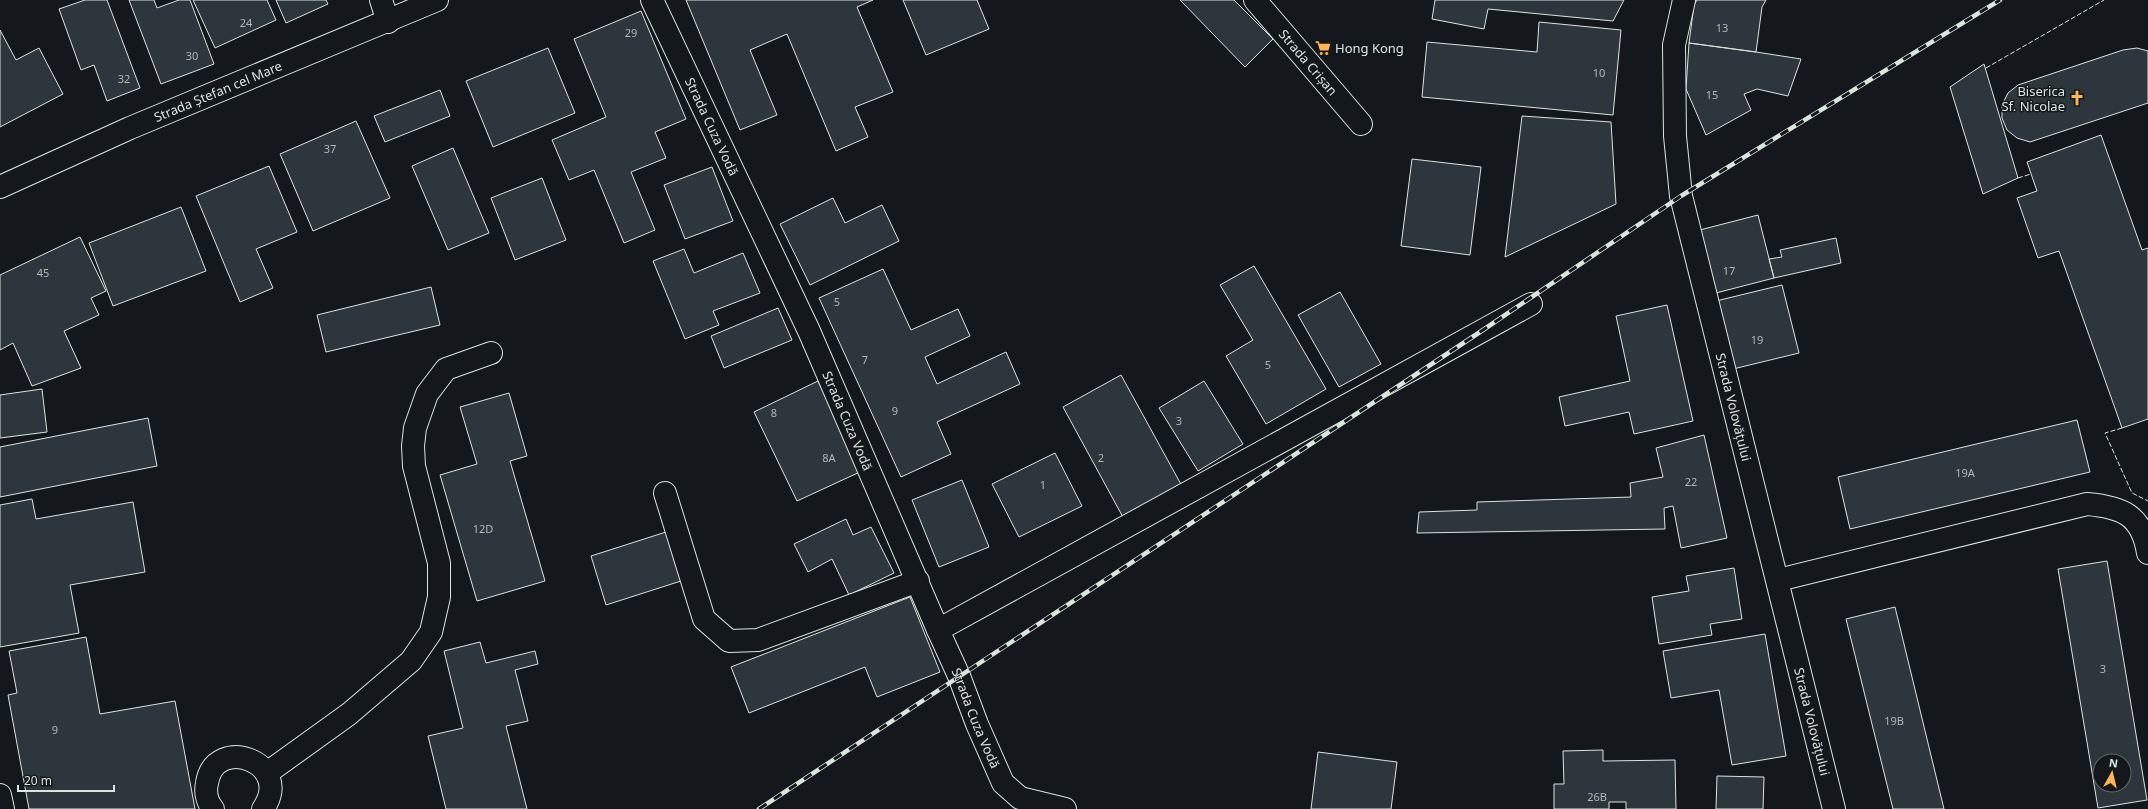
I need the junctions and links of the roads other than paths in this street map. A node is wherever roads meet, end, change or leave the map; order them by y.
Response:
1 (381, 0) edge
2 (437, 0) edge
3 (652, 0) edge
4 (1255, 0) edge
5 (1684, 0) edge
6 (388, 22) junction
7 (1361, 124) dead end
8 (0, 187) edge
9 (1531, 304) dead end
10 (492, 353) dead end
11 (665, 493) dead end
12 (2148, 553) edge
13 (1778, 580) junction
14 (918, 581) junction
15 (938, 630) junction
16 (267, 773) junction
17 (0, 795) edge
18 (3, 809) edge
19 (213, 809) edge
20 (263, 809) edge
21 (1064, 809) edge
22 (1834, 809) edge

1 - 6 street
2 - 6 street, Strada Ștefan cel Mare
3 - 14 street, Strada Cuza Vodă
4 - 7 street, Strada Crișan
5 - 13 street, Strada Volovățului
6 - 8 street, Strada Ștefan cel Mare
9 - 15 street
10 - 16 street
11 - 14 street
12 - 13 street
13 - 22 street, Strada Volovățului
14 - 15 street, Strada Cuza Vodă
15 - 21 street, Strada Cuza Vodă
16 - 19 street
16 - 20 street
17 - 18 street

